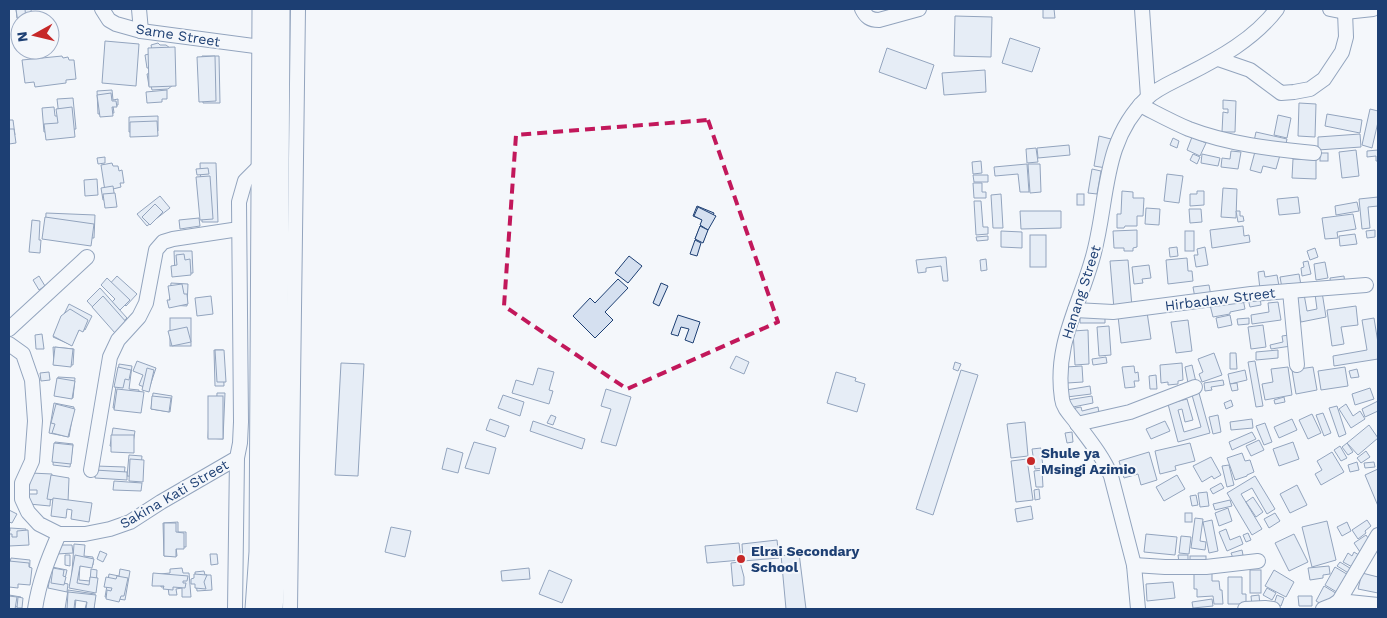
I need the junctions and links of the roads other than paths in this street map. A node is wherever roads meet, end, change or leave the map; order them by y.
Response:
1 (102, 9) edge
2 (139, 9) edge
3 (262, 9) edge
4 (280, 9) edge
5 (298, 9) edge
6 (862, 9) edge
7 (919, 9) edge
8 (1142, 9) edge
9 (1277, 9) edge
10 (1330, 9) edge
11 (1373, 9) edge
12 (1345, 12) junction
13 (141, 30) junction
14 (262, 48) junction
15 (1218, 59) junction
16 (1144, 101) junction
17 (1314, 153) dead end
18 (261, 166) junction
19 (239, 229) junction
20 (87, 257) dead end
21 (1366, 285) dead end
22 (1290, 290) junction
23 (1075, 310) junction
24 (9, 328) edge
25 (9, 344) edge
26 (1297, 364) dead end
27 (1195, 387) dead end
28 (1078, 424) junction
29 (237, 458) junction
30 (91, 470) dead end
31 (59, 534) junction
32 (1378, 535) edge
33 (1258, 561) dead end
34 (1134, 565) junction
35 (1339, 601) junction
36 (1378, 605) edge
37 (35, 609) edge
38 (235, 609) edge
39 (255, 609) edge
40 (273, 609) edge
41 (290, 609) edge
42 (1138, 609) edge
43 (1245, 609) edge
44 (1273, 609) edge
45 (1323, 609) edge

1 - 13 street, Same Street
2 - 13 street
3 - 14 highway
4 - 40 highway
5 - 41 street
6 - 7 street
8 - 16 street
9 - 15 street, Hanang Street
10 - 12 street
11 - 12 street
12 - 15 street
13 - 14 street, Same Street
14 - 18 highway
15 - 16 street, Hanang Street
16 - 17 street
16 - 23 street, Hanang Street
18 - 19 street, Sakina Kati Street
18 - 39 highway
19 - 29 street, Sakina Kati Street
19 - 30 street
20 - 24 street
21 - 22 street, Hirbadaw Street
22 - 23 street, Hirbadaw Street
22 - 26 street
23 - 28 street, Hanang Street
25 - 31 street, Sakina Kati Street
27 - 28 street
28 - 34 street, Hanang Street
29 - 31 street, Sakina Kati Street
29 - 38 street
31 - 37 street
32 - 35 street
33 - 34 street
34 - 42 street, Hanang Street
35 - 36 street
35 - 45 street
43 - 44 street

